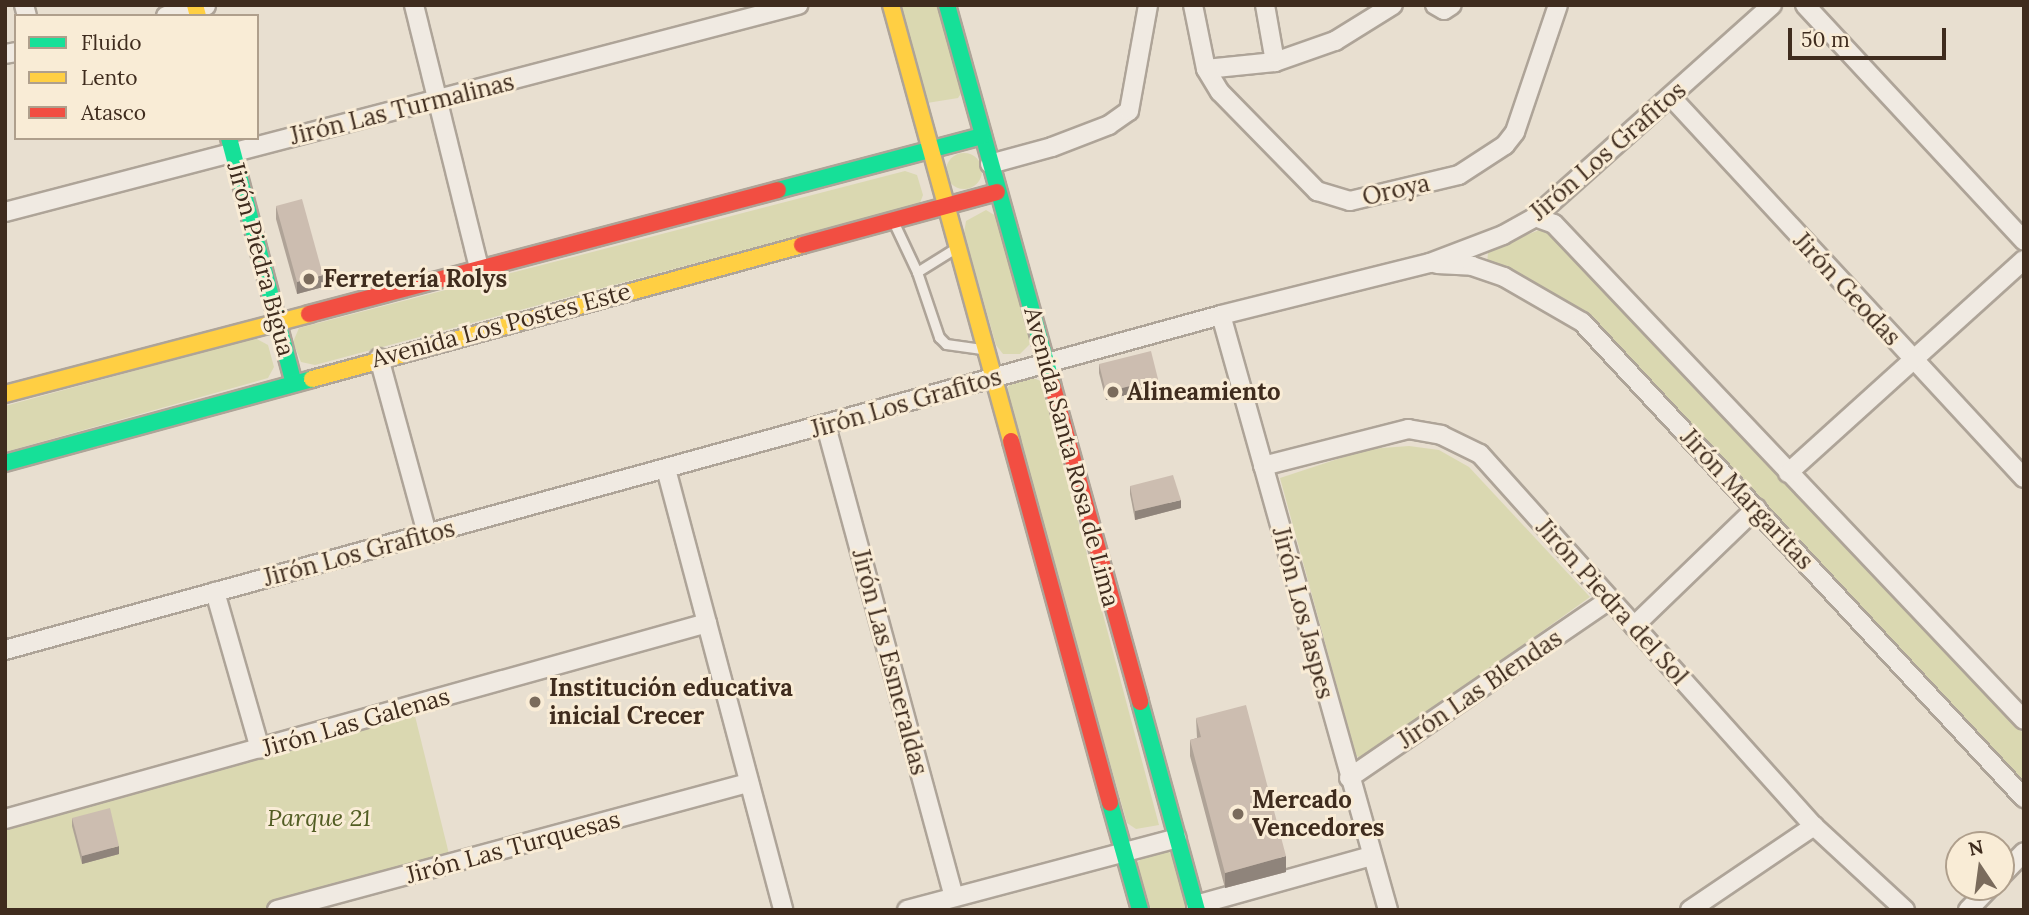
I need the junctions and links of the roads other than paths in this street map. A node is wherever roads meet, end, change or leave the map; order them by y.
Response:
1 (414, 5) edge
2 (798, 5) edge
3 (891, 5) edge
4 (968, 5) edge
5 (1147, 5) edge
6 (1193, 5) edge
7 (1265, 5) edge
8 (1393, 5) edge
9 (1559, 5) edge
10 (1772, 5) edge
11 (1804, 5) edge
12 (948, 8) edge
13 (199, 9) edge
14 (175, 14) edge
15 (1275, 62) junction
16 (1206, 69) junction
17 (1672, 98) junction
18 (439, 102) junction
19 (983, 136) junction
20 (259, 138) edge
21 (251, 140) edge
22 (231, 144) edge
23 (928, 150) junction
24 (990, 164) junction
25 (997, 191) junction
26 (943, 206) junction
27 (5, 212) edge
28 (1535, 217) junction
29 (892, 220) junction
30 (2024, 241) edge
31 (955, 248) junction
32 (2024, 260) edge
33 (1430, 263) junction
34 (479, 268) junction
35 (918, 272) junction
36 (1221, 315) junction
37 (278, 320) junction
38 (984, 349) junction
39 (379, 358) junction
40 (1913, 360) junction
41 (1047, 364) junction
42 (993, 379) junction
43 (293, 381) junction
44 (5, 394) edge
45 (825, 426) junction
46 (5, 463) edge
47 (1263, 466) junction
48 (666, 469) junction
49 (1788, 473) junction
50 (2024, 478) edge
51 (1756, 508) junction
52 (427, 534) junction
53 (215, 592) junction
54 (1610, 599) junction
55 (707, 623) junction
56 (1634, 626) junction
57 (5, 650) edge
58 (2024, 720) edge
59 (260, 749) junction
60 (1349, 779) junction
61 (749, 783) junction
62 (2024, 798) edge
63 (5, 819) edge
64 (1814, 826) junction
65 (1177, 838) junction
66 (1123, 852) junction
67 (1372, 856) junction
68 (954, 897) junction
69 (1196, 908) edge
70 (277, 910) edge
71 (783, 910) edge
72 (907, 910) edge
73 (1140, 910) edge
74 (1388, 910) edge
75 (1690, 910) edge
76 (1905, 910) edge

1 - 18 street
2 - 18 street, Jirón Las Turmalinas
3 - 23 main road
4 - 12 street
5 - 24 street
6 - 16 street, Oroya
7 - 15 street
8 - 15 street
9 - 16 street, Oroya
10 - 17 street, Jirón Los Grafitos
11 - 30 street
12 - 19 main road, Avenida Santa Rosa de Lima
13 - 14 street
15 - 16 street
17 - 28 street, Jirón Los Grafitos
17 - 40 street, Jirón Geodas
18 - 20 street, Jirón Las Turmalinas
18 - 34 street
19 - 23 main road
19 - 24 main road, Avenida Santa Rosa de Lima
21 - 22 street, Jirón Las Turmalinas
22 - 27 street, Jirón Las Turmalinas
22 - 37 main road, Jirón Piedra Bigua
23 - 26 main road
23 - 34 main road
24 - 25 main road, Avenida Santa Rosa de Lima
25 - 26 main road, Avenida Los Postes Este
25 - 41 main road, Avenida Santa Rosa de Lima
26 - 29 main road, Avenida Los Postes Este
26 - 31 main road
28 - 33 street, Jirón Los Grafitos
28 - 49 street, Jirón Margaritas
29 - 35 lane
29 - 39 main road, Avenida Los Postes Este
31 - 35 lane
31 - 38 main road
32 - 40 street
33 - 36 street, Jirón Los Grafitos
33 - 51 street, Jirón Margaritas
34 - 37 main road
35 - 38 lane
36 - 41 street, Jirón Los Grafitos
36 - 47 street, Jirón Los Jaspes
37 - 43 main road, Jirón Piedra Bigua
37 - 44 main road
38 - 42 main road
39 - 43 main road, Avenida Los Postes Este
39 - 52 street
40 - 49 street
40 - 50 street, Jirón Geodas
41 - 42 street, Jirón Los Grafitos
41 - 65 main road, Avenida Santa Rosa de Lima
42 - 45 street, Jirón Los Grafitos
42 - 66 main road
43 - 46 main road, Avenida Los Postes Este
45 - 48 street, Jirón Los Grafitos
45 - 68 street, Jirón Las Esmeraldas
47 - 54 street, Jirón Piedra del Sol
47 - 60 street, Jirón Los Jaspes
48 - 52 street, Jirón Los Grafitos
48 - 55 street
49 - 58 street, Jirón Margaritas
51 - 56 street
51 - 62 street, Jirón Margaritas
52 - 53 street, Jirón Los Grafitos
53 - 57 street, Jirón Los Grafitos
53 - 59 street
54 - 56 street, Jirón Piedra del Sol
54 - 60 street, Jirón Las Blendas
55 - 59 street, Jirón Las Galenas
55 - 61 street
56 - 64 street, Jirón Piedra del Sol
59 - 63 street, Jirón Las Galenas
60 - 67 street, Jirón Los Jaspes
61 - 70 street, Jirón Las Turquesas
61 - 71 street
64 - 75 street
64 - 76 street, Jirón Piedra del Sol
65 - 66 street
65 - 69 main road, Avenida Santa Rosa de Lima
66 - 68 street
66 - 73 main road
67 - 69 street
67 - 74 street, Jirón Los Jaspes
68 - 72 street

